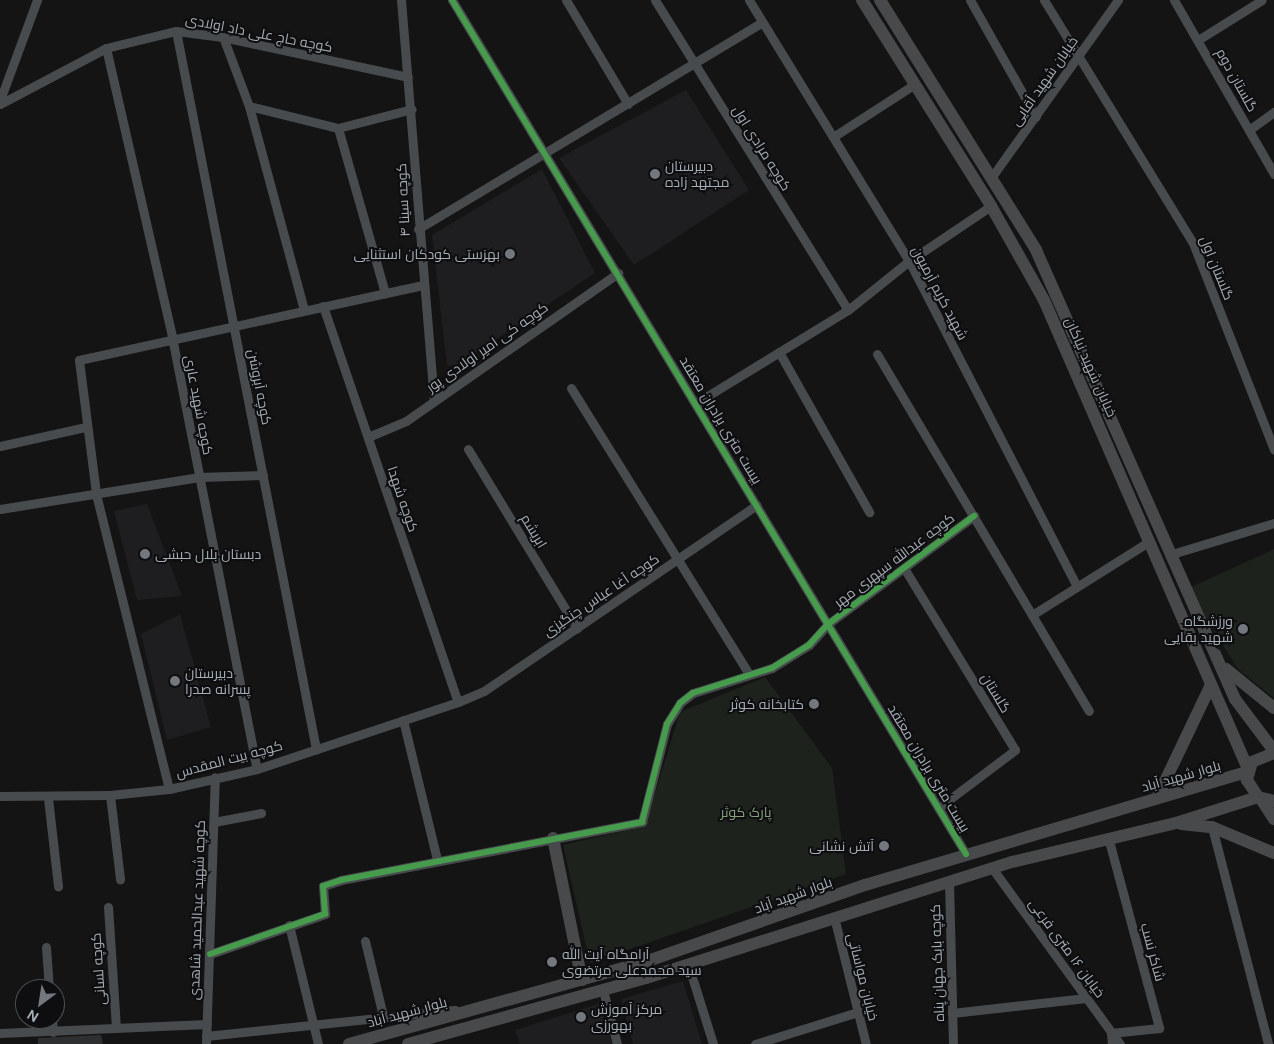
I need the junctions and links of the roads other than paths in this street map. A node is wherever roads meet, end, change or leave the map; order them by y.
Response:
1 (37, 0) edge
2 (401, 0) edge
3 (452, 0) edge
4 (566, 0) edge
5 (655, 0) edge
6 (749, 0) edge
7 (862, 0) edge
8 (880, 0) edge
9 (970, 0) edge
10 (1044, 0) edge
11 (1118, 0) edge
12 (1174, 0) edge
13 (1262, 0) edge
14 (762, 22) junction
15 (176, 31) junction
16 (223, 37) junction
17 (1198, 40) junction
18 (106, 48) junction
19 (1077, 58) junction
20 (694, 64) junction
21 (408, 77) junction
22 (915, 84) junction
23 (0, 100) edge
24 (0, 104) edge
25 (628, 104) junction
26 (250, 106) junction
27 (412, 109) junction
28 (1274, 112) edge
29 (1036, 117) junction
30 (338, 128) junction
31 (1249, 130) junction
32 (833, 137) junction
33 (546, 154) junction
34 (1274, 174) edge
35 (991, 178) junction
36 (991, 206) junction
37 (418, 229) junction
38 (909, 262) junction
39 (618, 273) junction
40 (423, 285) junction
41 (385, 293) junction
42 (323, 306) junction
43 (304, 310) junction
44 (848, 310) junction
45 (234, 324) junction
46 (172, 337) junction
47 (779, 352) junction
48 (877, 354) dead end
49 (571, 388) dead end
50 (434, 399) junction
51 (696, 403) junction
52 (86, 427) junction
53 (368, 437) junction
54 (0, 446) edge
55 (468, 449) dead end
56 (1274, 450) edge
57 (262, 475) junction
58 (199, 477) junction
59 (96, 494) junction
60 (757, 505) junction
61 (0, 509) edge
62 (869, 512) dead end
63 (974, 516) junction
64 (1274, 522) edge
65 (1150, 541) junction
66 (1172, 554) junction
67 (678, 559) junction
68 (904, 568) junction
69 (1077, 586) junction
70 (1032, 615) junction
71 (828, 624) junction
72 (577, 628) junction
73 (1220, 663) junction
74 (749, 674) junction
75 (1211, 685) junction
76 (458, 702) junction
77 (1274, 708) edge
78 (1089, 711) dead end
79 (403, 720) junction
80 (316, 749) junction
81 (1274, 752) edge
82 (257, 768) junction
83 (1247, 771) junction
84 (215, 777) junction
85 (169, 789) junction
86 (0, 796) edge
87 (110, 796) junction
88 (48, 798) junction
89 (1157, 798) junction
90 (1264, 799) edge
91 (938, 808) junction
92 (261, 813) dead end
93 (1274, 819) edge
94 (214, 822) junction
95 (1176, 823) junction
96 (1212, 827) junction
97 (1108, 837) junction
98 (553, 838) junction
99 (1274, 853) edge
100 (966, 854) junction
101 (437, 859) junction
102 (992, 868) junction
103 (120, 879) dead end
104 (949, 881) junction
105 (58, 886) dead end
106 (108, 907) dead end
107 (834, 917) junction
108 (288, 926) junction
109 (365, 941) dead end
110 (46, 947) dead end
111 (210, 954) junction
112 (688, 964) junction
113 (48, 979) edge
114 (582, 980) junction
115 (603, 990) junction
116 (1086, 998) junction
117 (478, 1008) junction
118 (858, 1012) junction
119 (952, 1013) junction
120 (383, 1016) junction
121 (207, 1024) junction
122 (313, 1025) junction
123 (116, 1028) junction
124 (53, 1029) edge
125 (53, 1032) junction
126 (0, 1033) edge
127 (1111, 1033) junction
128 (206, 1040) edge
129 (416, 1043) edge
130 (318, 1044) edge
131 (348, 1044) edge
132 (617, 1044) edge
133 (713, 1044) edge
134 (755, 1044) edge
135 (866, 1044) edge
136 (953, 1044) edge
137 (1112, 1044) edge
138 (1120, 1044) edge
139 (1268, 1044) edge

1 - 23 street
2 - 21 street, کوچه سینا ۴
3 - 33 street, بیست متری برادران معتقد
4 - 25 street
5 - 20 street, کوچه مرادی اول
6 - 14 street, شهید کریم آرمیون
7 - 22 main road, خیابان شهید نیاکان
8 - 35 main road, خیابان شهید نیاکان
9 - 29 street
10 - 19 street, گلستان اول
11 - 19 street, خیابان شهید آقایی
12 - 17 street, گلستان دوم
13 - 17 street
14 - 20 street
14 - 32 street, شهید کریم آرمیون
15 - 16 street, کوچه حاج علی داد اولادی
15 - 18 street, کوچه حاج علی داد اولادی
15 - 45 street, کوچه آبروشن
16 - 21 street, کوچه حاج علی داد اولادی
16 - 26 street
17 - 31 street, گلستان دوم
18 - 24 street, کوچه حاج علی داد اولادی
18 - 46 street, کوچه شهید عاری
19 - 29 street, خیابان شهید آقایی
19 - 56 street, گلستان اول
20 - 25 street
20 - 44 street, کوچه مرادی اول
21 - 27 street, کوچه سینا ۴
22 - 32 street
22 - 36 main road, خیابان شهید نیاکان
25 - 33 street
26 - 30 street
26 - 43 street
27 - 30 street
27 - 37 street, کوچه سینا ۴
28 - 31 street
29 - 35 street, خیابان شهید آقایی
30 - 41 street
31 - 34 street, گلستان دوم
32 - 38 street, شهید کریم آرمیون
33 - 37 street
33 - 39 street, بیست متری برادران معتقد
35 - 66 main road, خیابان شهید نیاکان
36 - 38 street
36 - 65 main road, خیابان شهید نیاکان
37 - 40 street, کوچه سینا ۴
38 - 44 street
38 - 69 street, شهید کریم آرمیون
39 - 50 street, کوچه کی امیر اولادی پور
39 - 51 street, بیست متری برادران معتقد
40 - 41 street
40 - 50 street, کوچه سینا ۴
41 - 42 street
42 - 43 street
42 - 53 street, کوچه شهدا
43 - 45 street
44 - 47 street
45 - 46 street
45 - 57 street, کوچه آبروشن
46 - 52 street
46 - 58 street, کوچه شهید عاری
47 - 51 street
47 - 62 street
48 - 63 street
49 - 67 street
50 - 53 street, کوچه کی امیر اولادی پور
51 - 60 street, بیست متری برادران معتقد
52 - 54 street
52 - 59 street
53 - 76 street, کوچه شهدا
55 - 72 street, ابریشم
57 - 58 street
57 - 80 street, کوچه آبروشن
58 - 59 street
58 - 82 street, کوچه شهید عاری
59 - 61 street
59 - 85 street
60 - 67 street, کوچه آغا عباس چنگیزی
60 - 71 street, بیست متری برادران معتقد
63 - 68 street, کوچه عبدالله سپهری مهر
63 - 70 street
64 - 66 street
65 - 69 street
65 - 75 main road, خیابان شهید نیاکان
66 - 73 main road, خیابان شهید نیاکان
67 - 72 street, کوچه آغا عباس چنگیزی
67 - 74 street
68 - 71 street, کوچه عبدالله سپهری مهر
68 - 91 street, گلستان
69 - 70 street
70 - 78 street
71 - 74 street, کوچه عبدالله سپهری مهر
71 - 91 street, بیست متری برادران معتقد
72 - 76 street, کوچه آغا عباس چنگیزی
73 - 77 main road
73 - 81 main road, خیابان شهید نیاکان
74 - 98 street, کوچه عبدالله سپهری مهر
75 - 83 main road, خیابان شهید نیاکان
75 - 89 main road
76 - 79 street, کوچه بیت المقدس
79 - 80 street, کوچه بیت المقدس
79 - 101 street
80 - 82 street, کوچه بیت المقدس
81 - 83 main road
82 - 84 street, کوچه بیت المقدس
83 - 89 main road, بلوار شهید آباد
83 - 90 main road, خیابان شهید نیاکان
84 - 85 street, کوچه بیت المقدس
84 - 94 street, کوچه شهید عبدالحمید شاهدی
85 - 87 street, کوچه بیت المقدس
86 - 88 street, کوچه بیت المقدس
87 - 88 street, کوچه بیت المقدس
87 - 103 street
88 - 105 street
89 - 100 main road, بلوار شهید آباد
90 - 93 main road, خیابان شهید نیاکان
90 - 95 main road
91 - 100 street, بیست متری برادران معتقد
92 - 94 street
94 - 111 street, کوچه شهید عبدالحمید شاهدی
95 - 96 main road
95 - 97 main road
96 - 99 main road
96 - 139 street
97 - 102 main road
97 - 127 street, شاکر نسب
98 - 101 street
98 - 114 main road
100 - 114 main road, بلوار شهید آباد
101 - 108 street
102 - 104 main road
102 - 116 street, خیابان ۱۶ متری فرعی
104 - 107 main road
104 - 119 street, کوچه بابک جهان پناه
106 - 123 street, کوچه لسانی
107 - 112 main road
107 - 118 street, خیابان مواساتی
108 - 111 street
108 - 122 street
109 - 120 street
110 - 113 street
111 - 121 street, کوچه شهید عبدالحمید شاهدی
112 - 115 main road
112 - 133 street
114 - 117 main road, بلوار شهید آباد
115 - 129 main road
115 - 132 street
116 - 119 street
116 - 127 street, خیابان ۱۶ متری فرعی
117 - 120 street
117 - 131 main road, بلوار شهید آباد
118 - 134 street
118 - 135 street, خیابان مواساتی
119 - 136 street, کوچه بابک جهان پناه
120 - 122 street
121 - 123 street
121 - 128 street, کوچه شهید عبدالحمید شاهدی
122 - 128 street
122 - 130 street
123 - 125 street
124 - 125 street
125 - 126 street
127 - 137 street
127 - 138 street, خیابان ۱۶ متری فرعی

